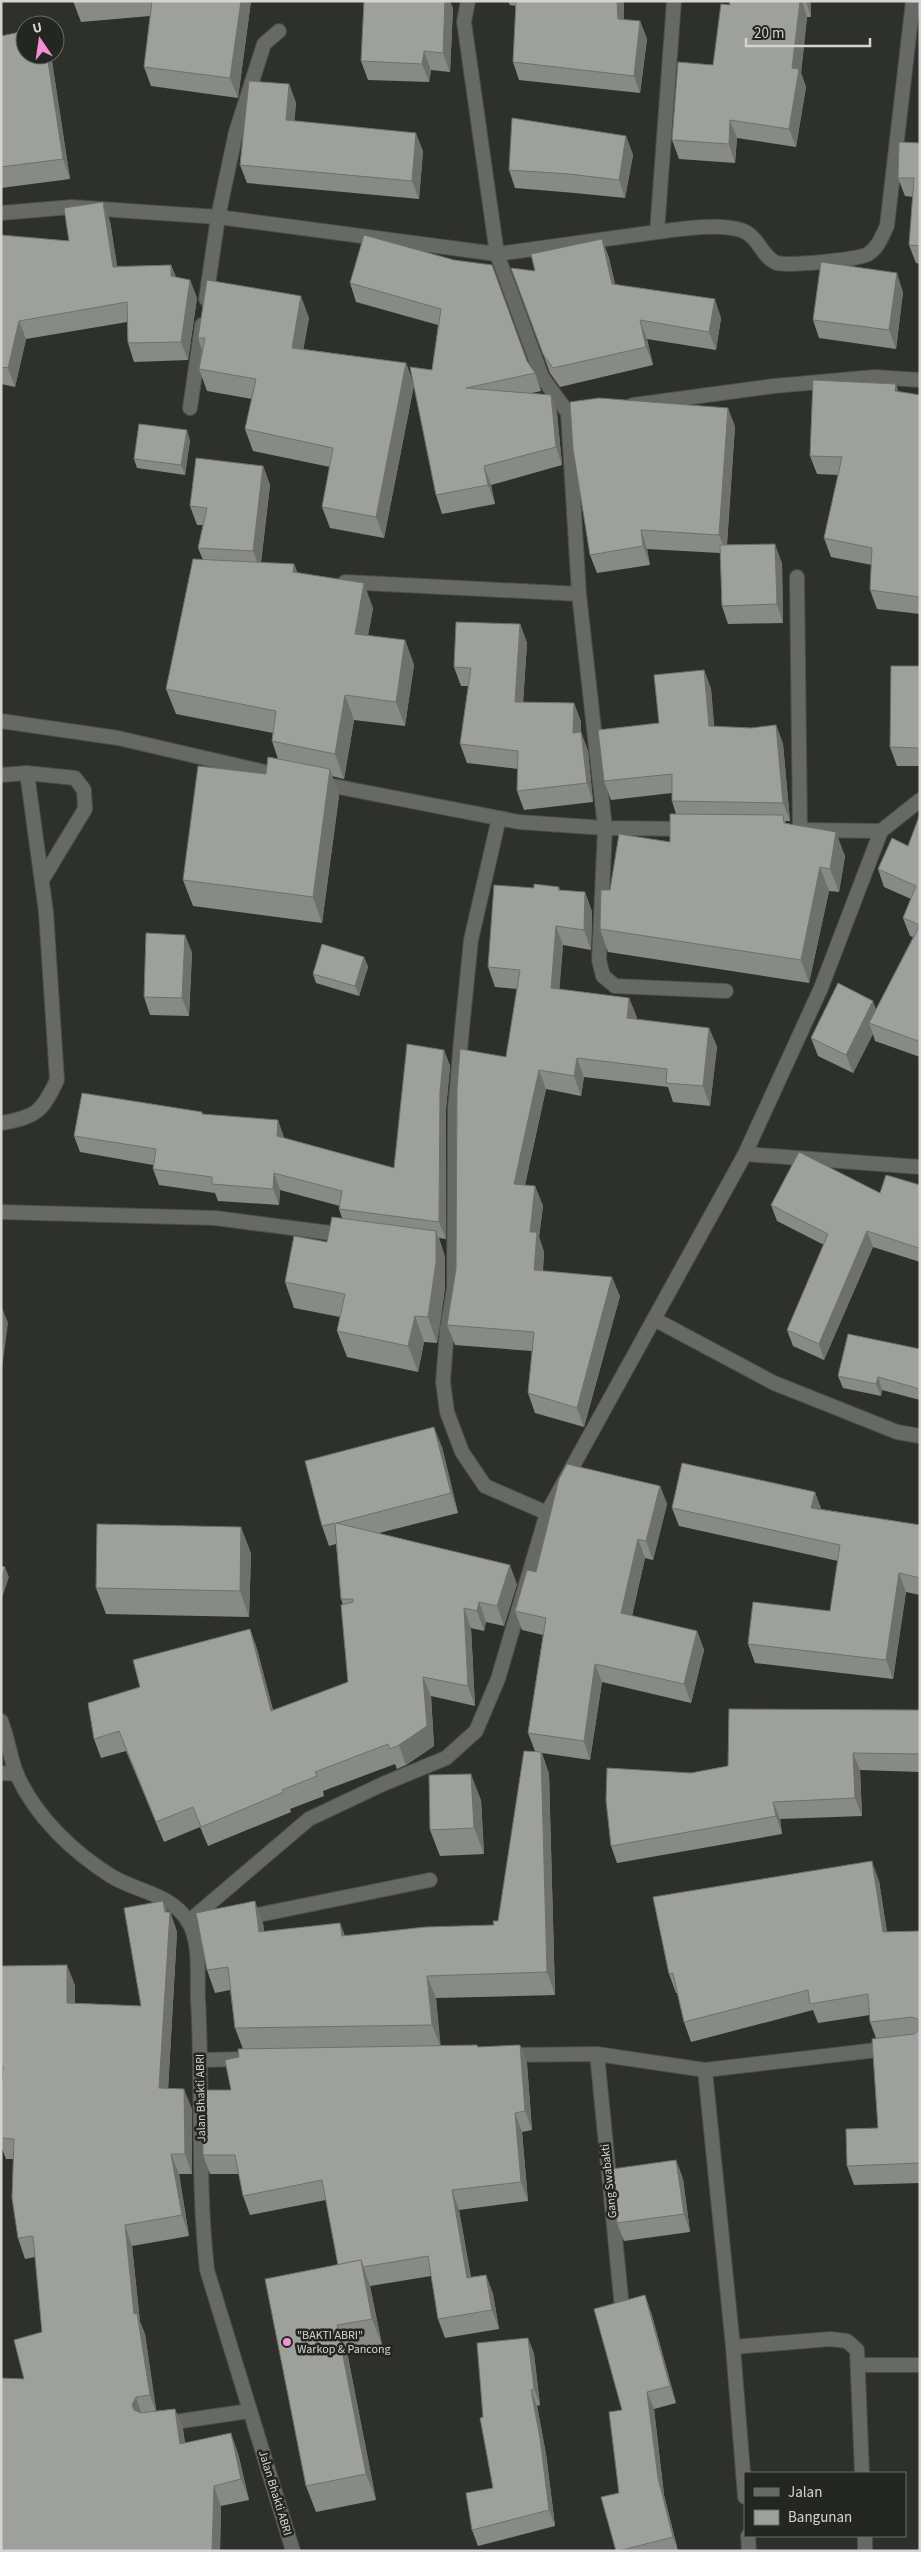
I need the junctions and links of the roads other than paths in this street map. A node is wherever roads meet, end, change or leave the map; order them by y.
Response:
1 (468, 1) edge
2 (674, 1) edge
3 (913, 1) edge
4 (279, 31) dead end
5 (1, 214) edge
6 (218, 218) junction
7 (657, 232) junction
8 (497, 254) junction
9 (920, 380) edge
10 (617, 407) edge
11 (190, 408) dead end
12 (797, 577) dead end
13 (327, 581) edge
14 (579, 594) junction
15 (1, 721) edge
16 (27, 773) junction
17 (1, 775) edge
18 (920, 800) edge
19 (499, 818) junction
20 (605, 828) junction
21 (702, 829) edge
22 (881, 830) junction
23 (42, 880) junction
24 (726, 991) dead end
25 (1, 1123) edge
26 (745, 1154) junction
27 (920, 1167) edge
28 (1, 1212) edge
29 (358, 1237) edge
30 (654, 1320) junction
31 (920, 1436) edge
32 (548, 1513) junction
33 (1, 1721) edge
34 (1, 1773) edge
35 (17, 1774) junction
36 (430, 1880) dead end
37 (229, 1921) edge
38 (190, 1925) junction
39 (210, 1925) edge
40 (920, 2046) edge
41 (596, 2054) junction
42 (488, 2056) edge
43 (261, 2059) edge
44 (201, 2060) junction
45 (705, 2070) junction
46 (622, 2308) edge
47 (733, 2347) junction
48 (858, 2365) junction
49 (920, 2365) edge
50 (249, 2410) junction
51 (148, 2425) edge
52 (862, 2472) edge
53 (744, 2484) edge
54 (748, 2537) edge
55 (865, 2537) edge
56 (293, 2551) edge
57 (749, 2551) edge
58 (865, 2551) edge

1 - 8 street
2 - 7 street
3 - 7 street
4 - 6 street
5 - 6 street
6 - 8 street
6 - 11 street
7 - 8 street
8 - 14 street
9 - 10 street
12 - 22 street
13 - 14 street
14 - 20 street
15 - 19 street
16 - 17 street
16 - 23 street
16 - 23 street
18 - 22 street
19 - 20 street
19 - 32 street
20 - 21 street
20 - 24 street
22 - 26 street
23 - 25 street
26 - 27 street
26 - 30 street
28 - 29 street
30 - 31 street
30 - 32 street
32 - 38 street
33 - 35 street
34 - 35 street
35 - 38 street
36 - 37 street
38 - 39 street
38 - 44 street, Jalan Bhakti ABRI
40 - 45 street
41 - 42 street
41 - 45 street
41 - 46 street, Gang Swabakti
43 - 44 street
44 - 50 street, Jalan Bhakti ABRI
45 - 47 street
47 - 48 street
47 - 53 street
48 - 49 street
48 - 52 street
50 - 51 street
50 - 56 street, Jalan Bhakti ABRI
54 - 57 street
55 - 58 street

